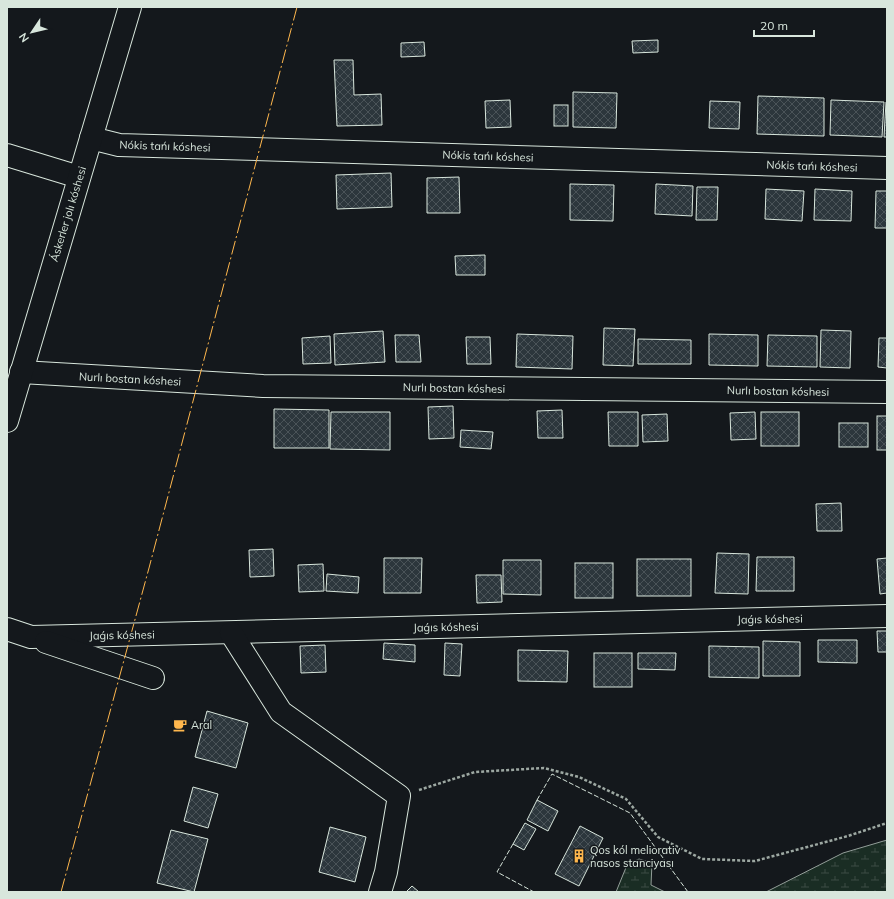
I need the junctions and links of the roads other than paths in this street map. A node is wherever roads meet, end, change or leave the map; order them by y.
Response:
1 (130, 7) edge
2 (91, 138) junction
3 (7, 155) edge
4 (887, 168) edge
5 (79, 176) junction
6 (21, 372) junction
7 (887, 392) edge
8 (7, 418) edge
9 (887, 616) edge
10 (7, 629) edge
11 (231, 633) junction
12 (31, 637) junction
13 (153, 678) dead end
14 (380, 892) edge

1 - 2 street, Áskerler jolı kóshesi
2 - 4 street, Nókis tańı kóshesi
2 - 5 street, Áskerler jolı kóshesi
3 - 5 street
5 - 6 street, Áskerler jolı kóshesi
6 - 7 street, Nurlı bostan kóshesi
6 - 8 street, Áskerler jolı kóshesi
9 - 11 street, Jaǵıs kóshesi
10 - 12 street, Jaǵıs kóshesi
11 - 12 street, Jaǵıs kóshesi
11 - 14 street
12 - 13 street

